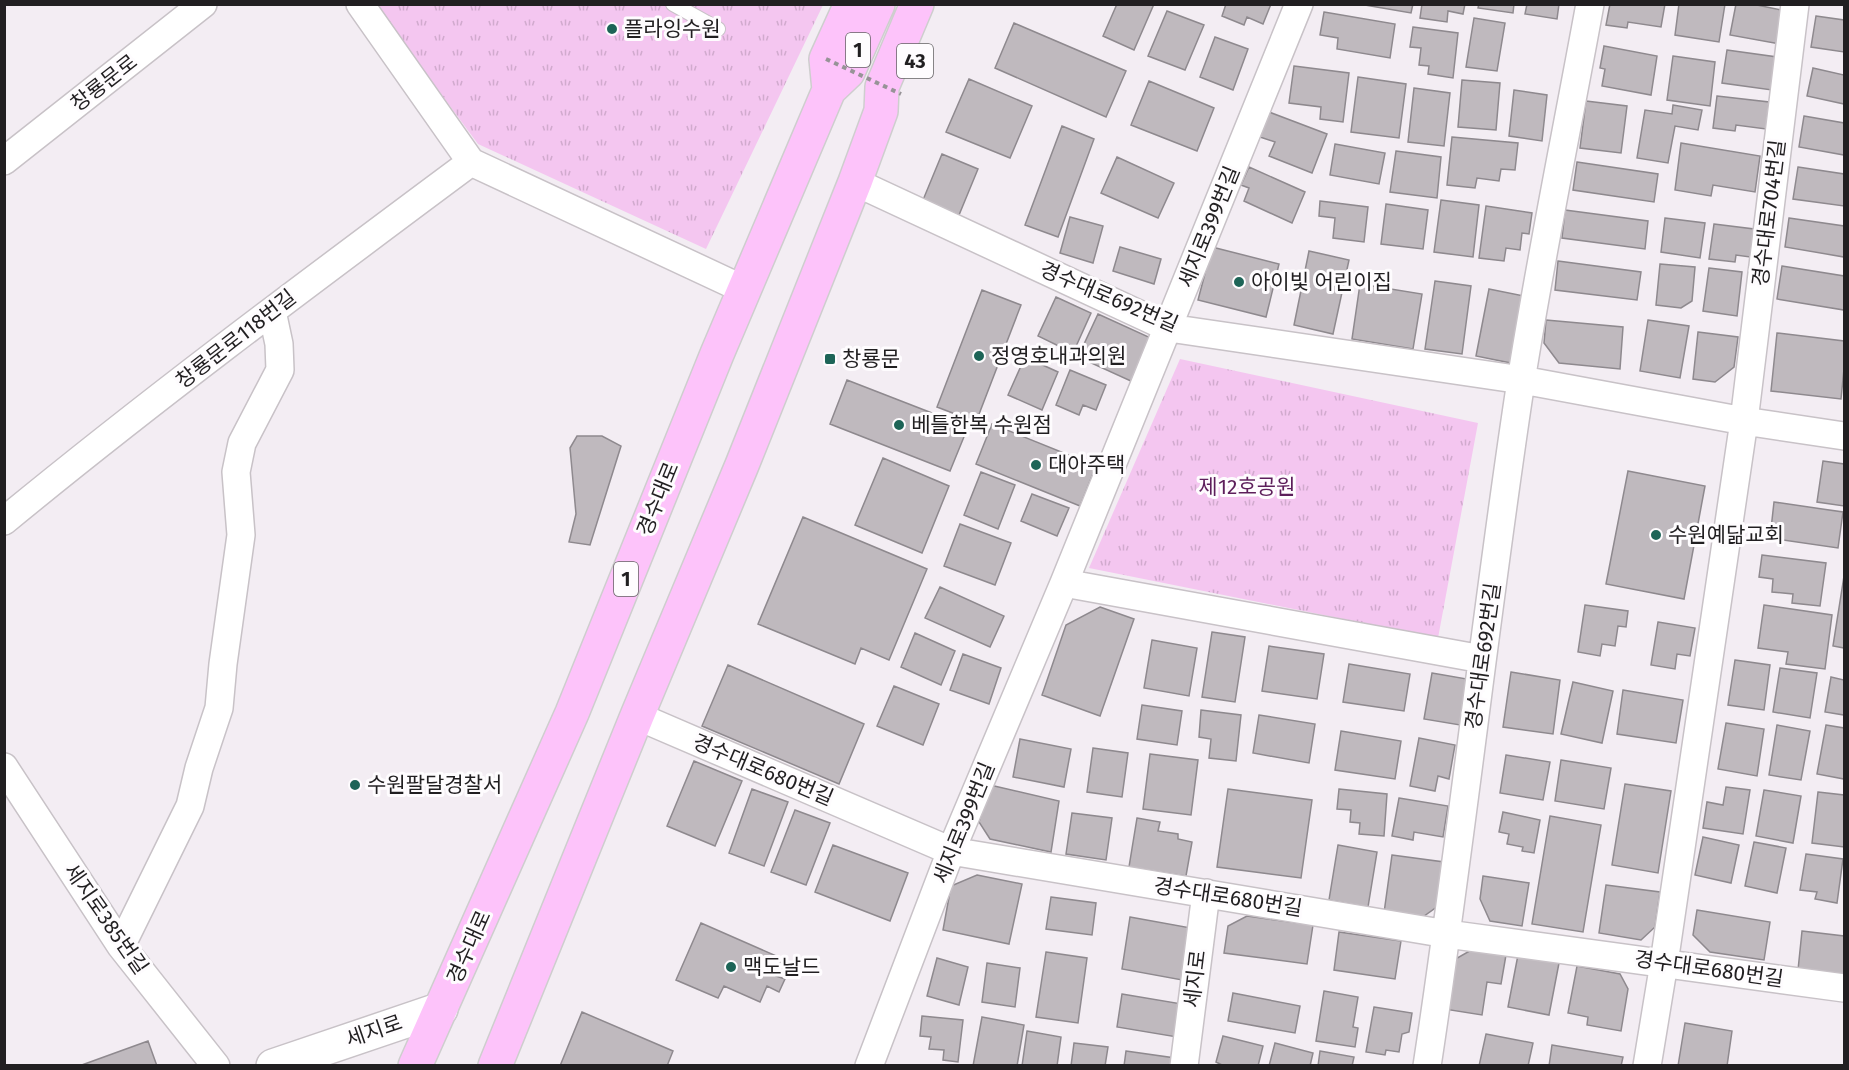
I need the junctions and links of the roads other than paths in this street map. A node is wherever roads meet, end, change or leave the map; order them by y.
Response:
1 (203, 4) edge
2 (360, 4) edge
3 (673, 4) edge
4 (851, 4) edge
5 (878, 4) edge
6 (916, 4) edge
7 (940, 4) edge
8 (1299, 4) edge
9 (1590, 4) edge
10 (1795, 4) edge
11 (718, 29) dead end
12 (828, 75) junction
13 (891, 102) junction
14 (4, 161) edge
15 (471, 162) junction
16 (855, 182) junction
17 (745, 290) junction
18 (272, 310) junction
19 (1169, 328) junction
20 (1522, 380) junction
21 (1744, 421) junction
22 (1845, 436) edge
23 (4, 521) edge
24 (1064, 584) junction
25 (1482, 659) junction
26 (637, 716) junction
27 (4, 767) edge
28 (951, 851) junction
29 (1206, 893) junction
30 (1448, 934) junction
31 (121, 946) junction
32 (1664, 963) junction
33 (1845, 988) edge
34 (441, 1009) junction
35 (216, 1065) edge
36 (273, 1065) edge
37 (416, 1065) edge
38 (495, 1065) edge
39 (869, 1065) edge
40 (1184, 1065) edge
41 (1427, 1065) edge
42 (1647, 1065) edge

1 - 14 street, 창룡문로
2 - 15 street
3 - 11 lane
4 - 12 main road
5 - 12 main road, 경수대로 / 1
6 - 13 main road, 1
7 - 13 main road, 43
8 - 19 street, 세지로399번길
9 - 20 street
10 - 21 street, 경수대로704번길
12 - 17 main road, 경수대로 / 1
13 - 16 main road, 1
15 - 17 street
15 - 18 street, 창룡문로118번길
16 - 19 street, 경수대로692번길
16 - 26 main road, 1
17 - 34 main road, 경수대로 / 1
18 - 23 street, 창룡문로118번길
18 - 31 street
19 - 20 street, 경수대로692번길
19 - 24 street, 세지로399번길
20 - 21 street, 경수대로692번길
20 - 25 street, 경수대로692번길
21 - 22 street, 경수대로692번길
21 - 32 street
24 - 25 street
24 - 28 street, 세지로399번길
25 - 30 street, 경수대로692번길
26 - 28 street, 경수대로680번길
26 - 38 main road, 1
27 - 31 street, 세지로385번길
28 - 29 street, 경수대로680번길
28 - 39 street, 세지로399번길
29 - 30 street, 경수대로680번길
29 - 40 street, 세지로
30 - 32 street, 경수대로680번길
30 - 41 street
31 - 35 street, 세지로385번길
32 - 33 street, 경수대로680번길
32 - 42 street
34 - 36 street, 세지로
34 - 37 main road, 경수대로 / 1

